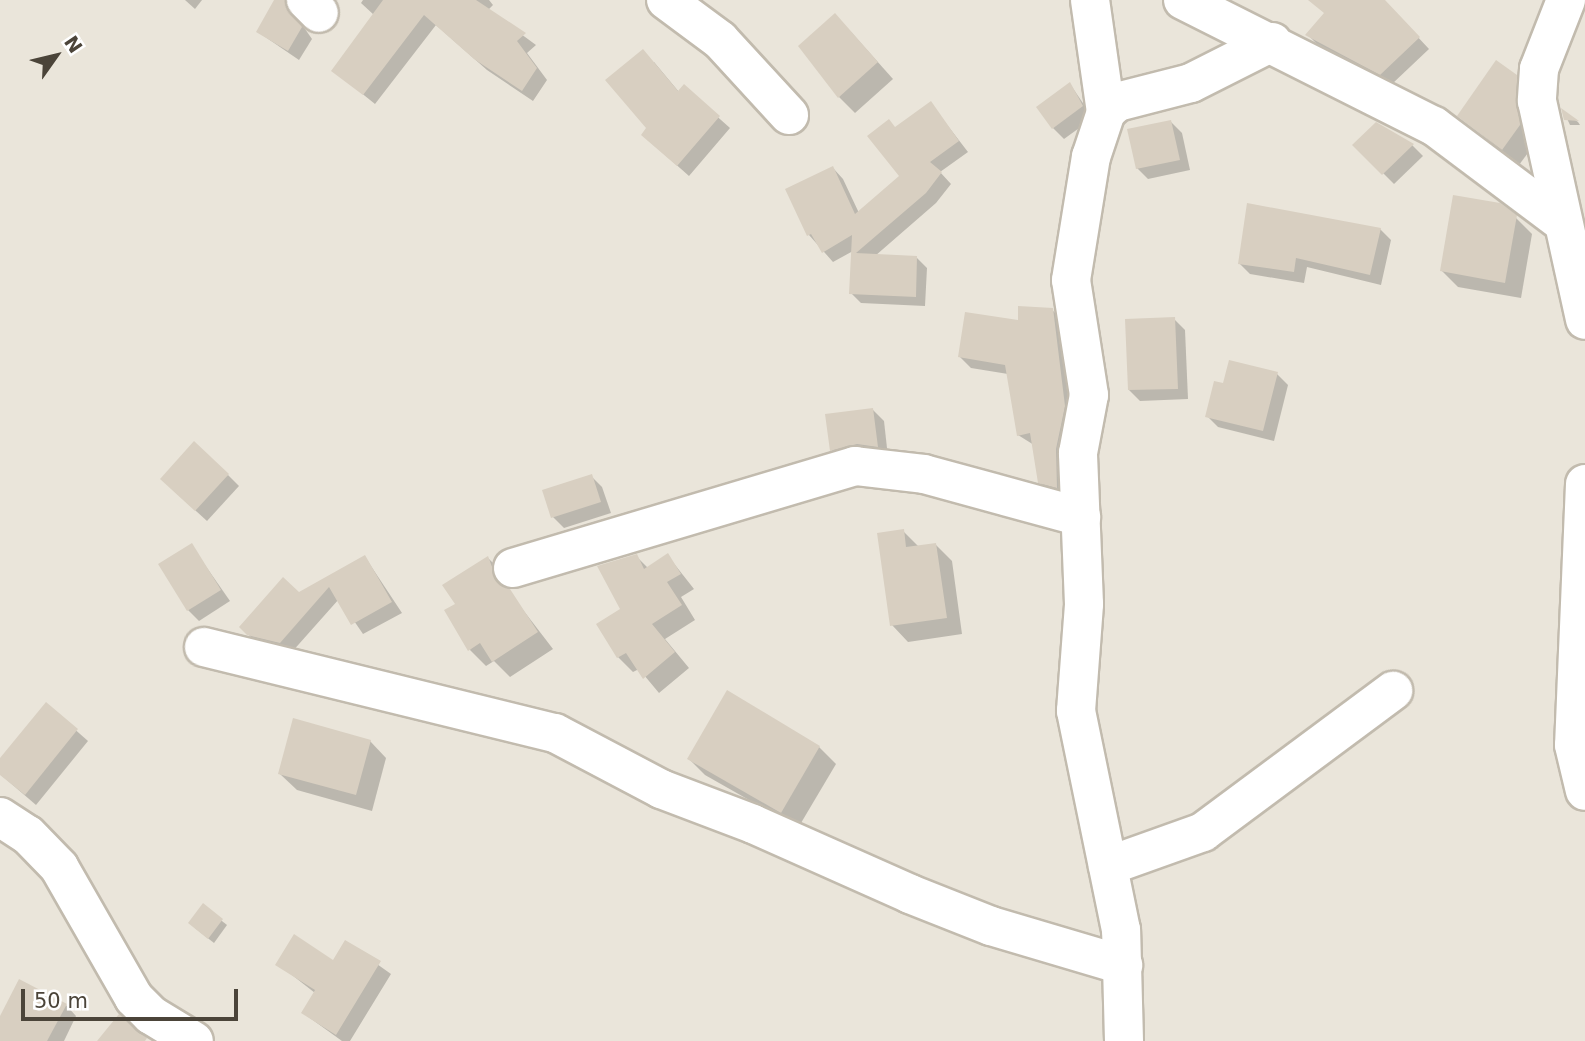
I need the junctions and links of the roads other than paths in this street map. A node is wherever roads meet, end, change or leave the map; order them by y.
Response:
1 (666, 0) edge
2 (1090, 0) edge
3 (1183, 0) edge
4 (1566, 0) edge
5 (1272, 42) junction
6 (1105, 111) junction
7 (789, 114) dead end
8 (1563, 223) junction
9 (1585, 320) edge
10 (1585, 484) edge
11 (1081, 517) junction
12 (513, 568) dead end
13 (204, 646) dead end
14 (1393, 691) dead end
15 (1585, 791) edge
16 (0, 817) edge
17 (1108, 866) junction
18 (1123, 965) junction
19 (194, 1041) edge
20 (1124, 1041) edge

1 - 7 street
2 - 6 street
3 - 5 street
4 - 8 street
5 - 6 street
5 - 8 street
6 - 11 street
8 - 9 street
10 - 15 street
11 - 12 street
11 - 17 street
13 - 18 street
14 - 17 street
16 - 19 street
17 - 18 street
18 - 20 street

